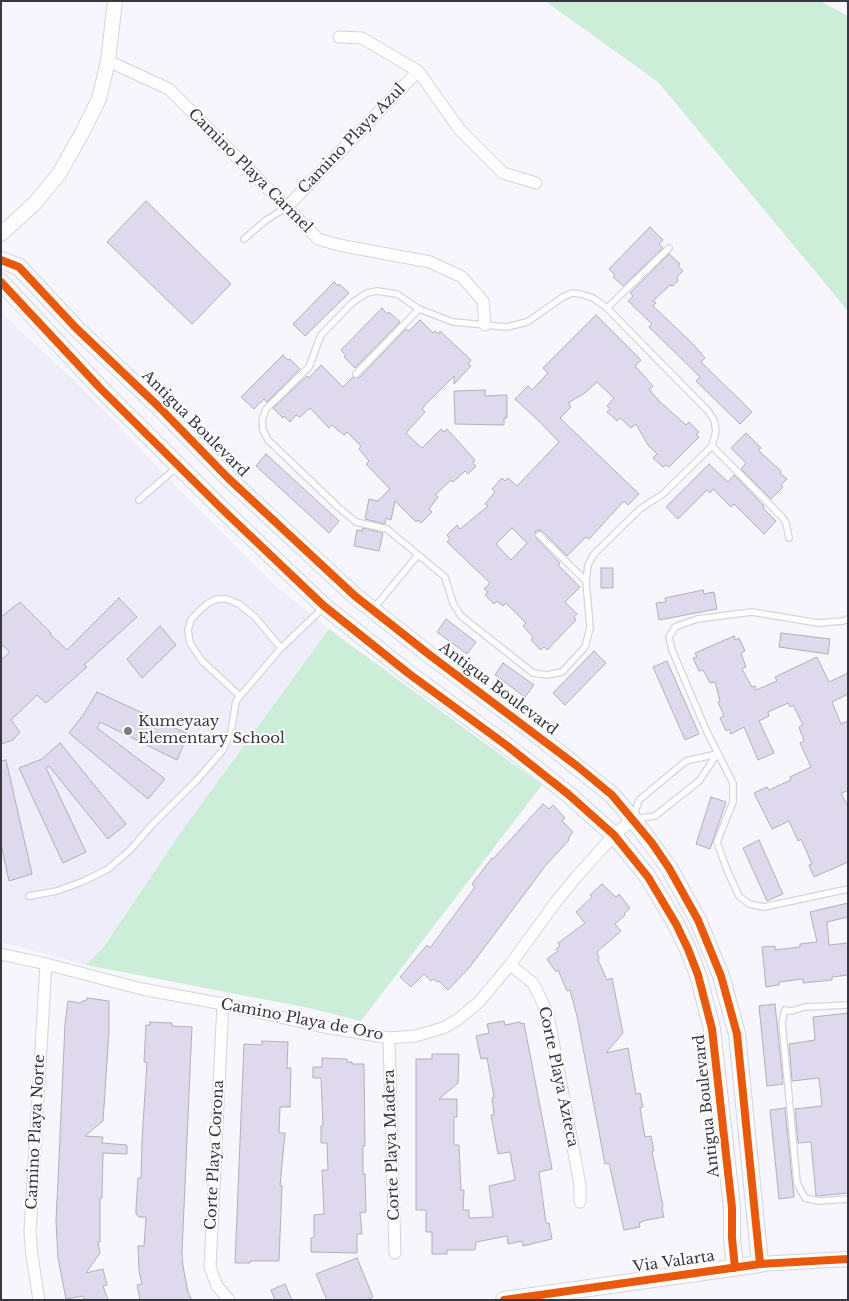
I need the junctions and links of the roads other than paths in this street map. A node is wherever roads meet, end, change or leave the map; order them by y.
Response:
1 (115, 1) edge
2 (339, 37) dead end
3 (108, 61) junction
4 (418, 71) junction
5 (536, 183) dead end
6 (287, 207) junction
7 (1, 234) edge
8 (244, 239) dead end
9 (668, 248) dead end
10 (1, 260) edge
11 (1, 282) edge
12 (607, 308) junction
13 (419, 309) junction
14 (486, 325) junction
15 (356, 374) dead end
16 (712, 446) junction
17 (214, 464) junction
18 (178, 465) junction
19 (139, 500) dead end
20 (539, 535) dead end
21 (789, 538) dead end
22 (418, 555) junction
23 (586, 581) junction
24 (324, 606) junction
25 (372, 610) junction
26 (848, 619) edge
27 (346, 622) junction
28 (281, 648) junction
29 (240, 696) junction
30 (717, 754) junction
31 (633, 819) junction
32 (614, 835) junction
33 (848, 889) edge
34 (29, 896) dead end
35 (1, 954) edge
36 (46, 964) junction
37 (510, 965) junction
38 (223, 1004) junction
39 (848, 1005) edge
40 (389, 1038) junction
41 (848, 1199) edge
42 (580, 1202) dead end
43 (395, 1253) dead end
44 (848, 1259) edge
45 (760, 1264) junction
46 (735, 1268) junction
47 (39, 1300) edge
48 (229, 1300) edge
49 (504, 1300) edge

1 - 3 street
2 - 4 street
3 - 6 street, Camino Playa Carmel
3 - 7 street
4 - 5 street
4 - 6 street, Camino Playa Azul
6 - 8 lane
6 - 14 street, Camino Playa Carmel
9 - 12 lane
10 - 17 main road, Antigua Boulevard
11 - 18 main road, Antigua Boulevard
12 - 14 lane
12 - 16 lane
13 - 14 lane
13 - 15 lane
13 - 22 lane
16 - 21 lane
16 - 23 lane
17 - 18 main road
17 - 25 main road, Antigua Boulevard
18 - 19 lane
18 - 24 main road, Antigua Boulevard
20 - 23 lane
22 - 23 lane
22 - 25 lane
24 - 27 main road, Antigua Boulevard
24 - 28 lane
25 - 27 main road
25 - 31 main road, Antigua Boulevard
26 - 30 lane
27 - 32 main road, Antigua Boulevard
28 - 29 lane
28 - 29 lane
29 - 34 lane
30 - 31 lane
30 - 31 lane
30 - 33 lane
31 - 32 street, Camino Playa de Oro
31 - 45 main road, Antigua Boulevard
32 - 37 street, Camino Playa de Oro
32 - 46 main road, Antigua Boulevard
35 - 36 street, Camino Playa de Oro
36 - 38 street, Camino Playa de Oro
36 - 47 street, Camino Playa Norte
37 - 40 street, Camino Playa de Oro
37 - 42 street, Corte Playa Azteca
38 - 40 street, Camino Playa de Oro
38 - 48 street, Corte Playa Corona
39 - 41 lane
40 - 43 street, Corte Playa Madera
44 - 45 street, Via Valarta
45 - 46 main road, Via Valarta
46 - 49 main road, Via Valarta

